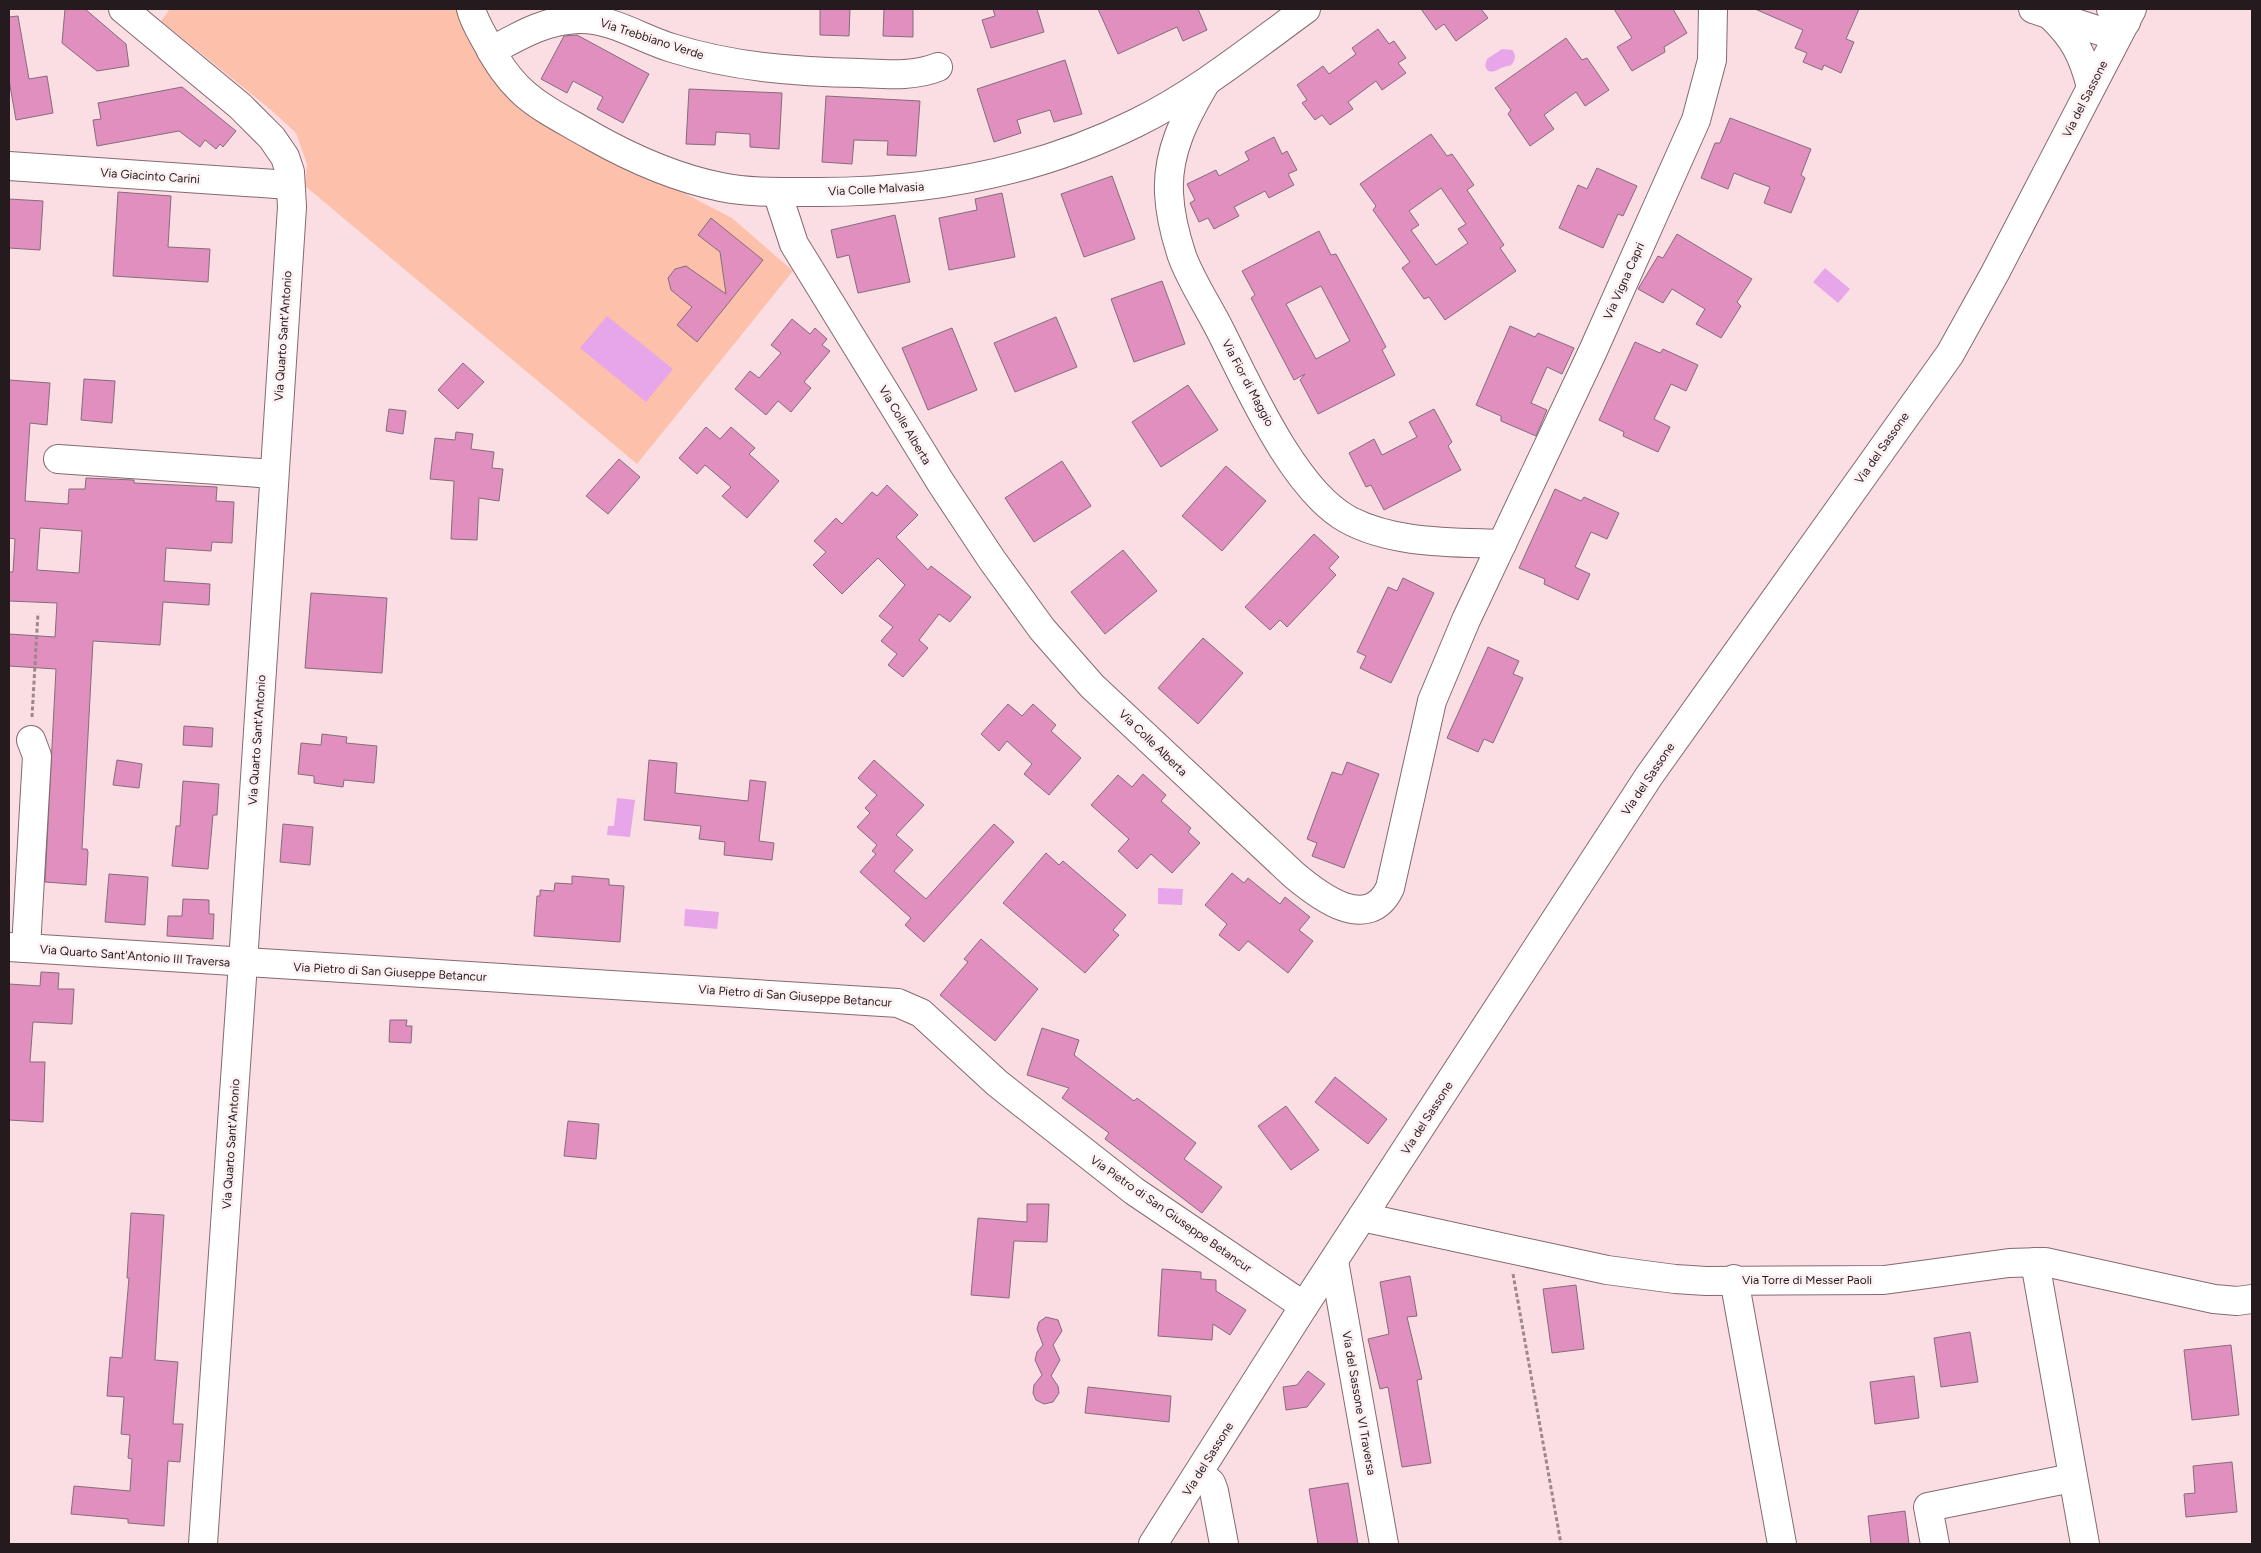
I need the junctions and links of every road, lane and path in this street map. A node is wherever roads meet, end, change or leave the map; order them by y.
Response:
1 (123, 9) edge
2 (470, 9) edge
3 (1306, 9) edge
4 (1714, 9) edge
5 (2042, 12) edge
6 (2122, 18) edge
7 (491, 51) junction
8 (938, 67) dead end
9 (1207, 80) junction
10 (2091, 86) junction
11 (9, 166) edge
12 (290, 185) junction
13 (777, 192) junction
14 (58, 459) dead end
15 (274, 474) junction
16 (1502, 544) junction
17 (38, 613) dead end
18 (31, 740) joint
19 (17, 948) edge
20 (244, 963) junction
21 (1362, 1218) junction
22 (1508, 1248) junction
23 (1334, 1261) junction
24 (2035, 1262) junction
25 (1734, 1279) junction
26 (2252, 1299) edge
27 (1304, 1306) junction
28 (1198, 1473) junction
29 (2072, 1478) junction
30 (203, 1544) edge
31 (1153, 1544) edge
32 (1224, 1544) edge
33 (1384, 1544) edge
34 (1561, 1544) edge
35 (1782, 1544) edge
36 (1935, 1544) edge
37 (2085, 1544) edge

1 - 12 street, Via Quarto Sant'Antonio
2 - 7 street, Via Colle Malvasia
3 - 9 street, Via Colle Malvasia
4 - 16 street, Via Vigna Capri
5 - 6 street
5 - 10 street
6 - 10 street, Via del Sassone
7 - 8 street, Via Trebbiano Verde
7 - 13 street, Via Colle Malvasia
9 - 13 street, Via Colle Malvasia
9 - 16 street, Via Fior di Maggio
10 - 21 street, Via del Sassone
11 - 12 street, Via Giacinto Carini
12 - 15 street, Via Quarto Sant'Antonio
13 - 16 street, Via Colle Alberta
14 - 15 street
15 - 20 street, Via Quarto Sant'Antonio
17 - 18 path
18 - 19 street, Via Quarto Sant'Antonio III Traversa
19 - 20 street, Via Quarto Sant'Antonio III Traversa
20 - 27 street, Via Pietro di San Giuseppe Betancur
20 - 30 street, Via Quarto Sant'Antonio
21 - 22 street, Via Torre di Messer Paoli
21 - 23 street, Via del Sassone
22 - 25 street, Via Torre di Messer Paoli
22 - 34 path
23 - 27 street, Via del Sassone
23 - 33 street, Via del Sassone VI Traversa
24 - 25 street, Via Torre di Messer Paoli
24 - 26 street, Via Torre di Messer Paoli
24 - 29 street
25 - 35 street
27 - 28 street, Via del Sassone
28 - 31 street, Via del Sassone
28 - 32 street
29 - 36 street
29 - 37 street

